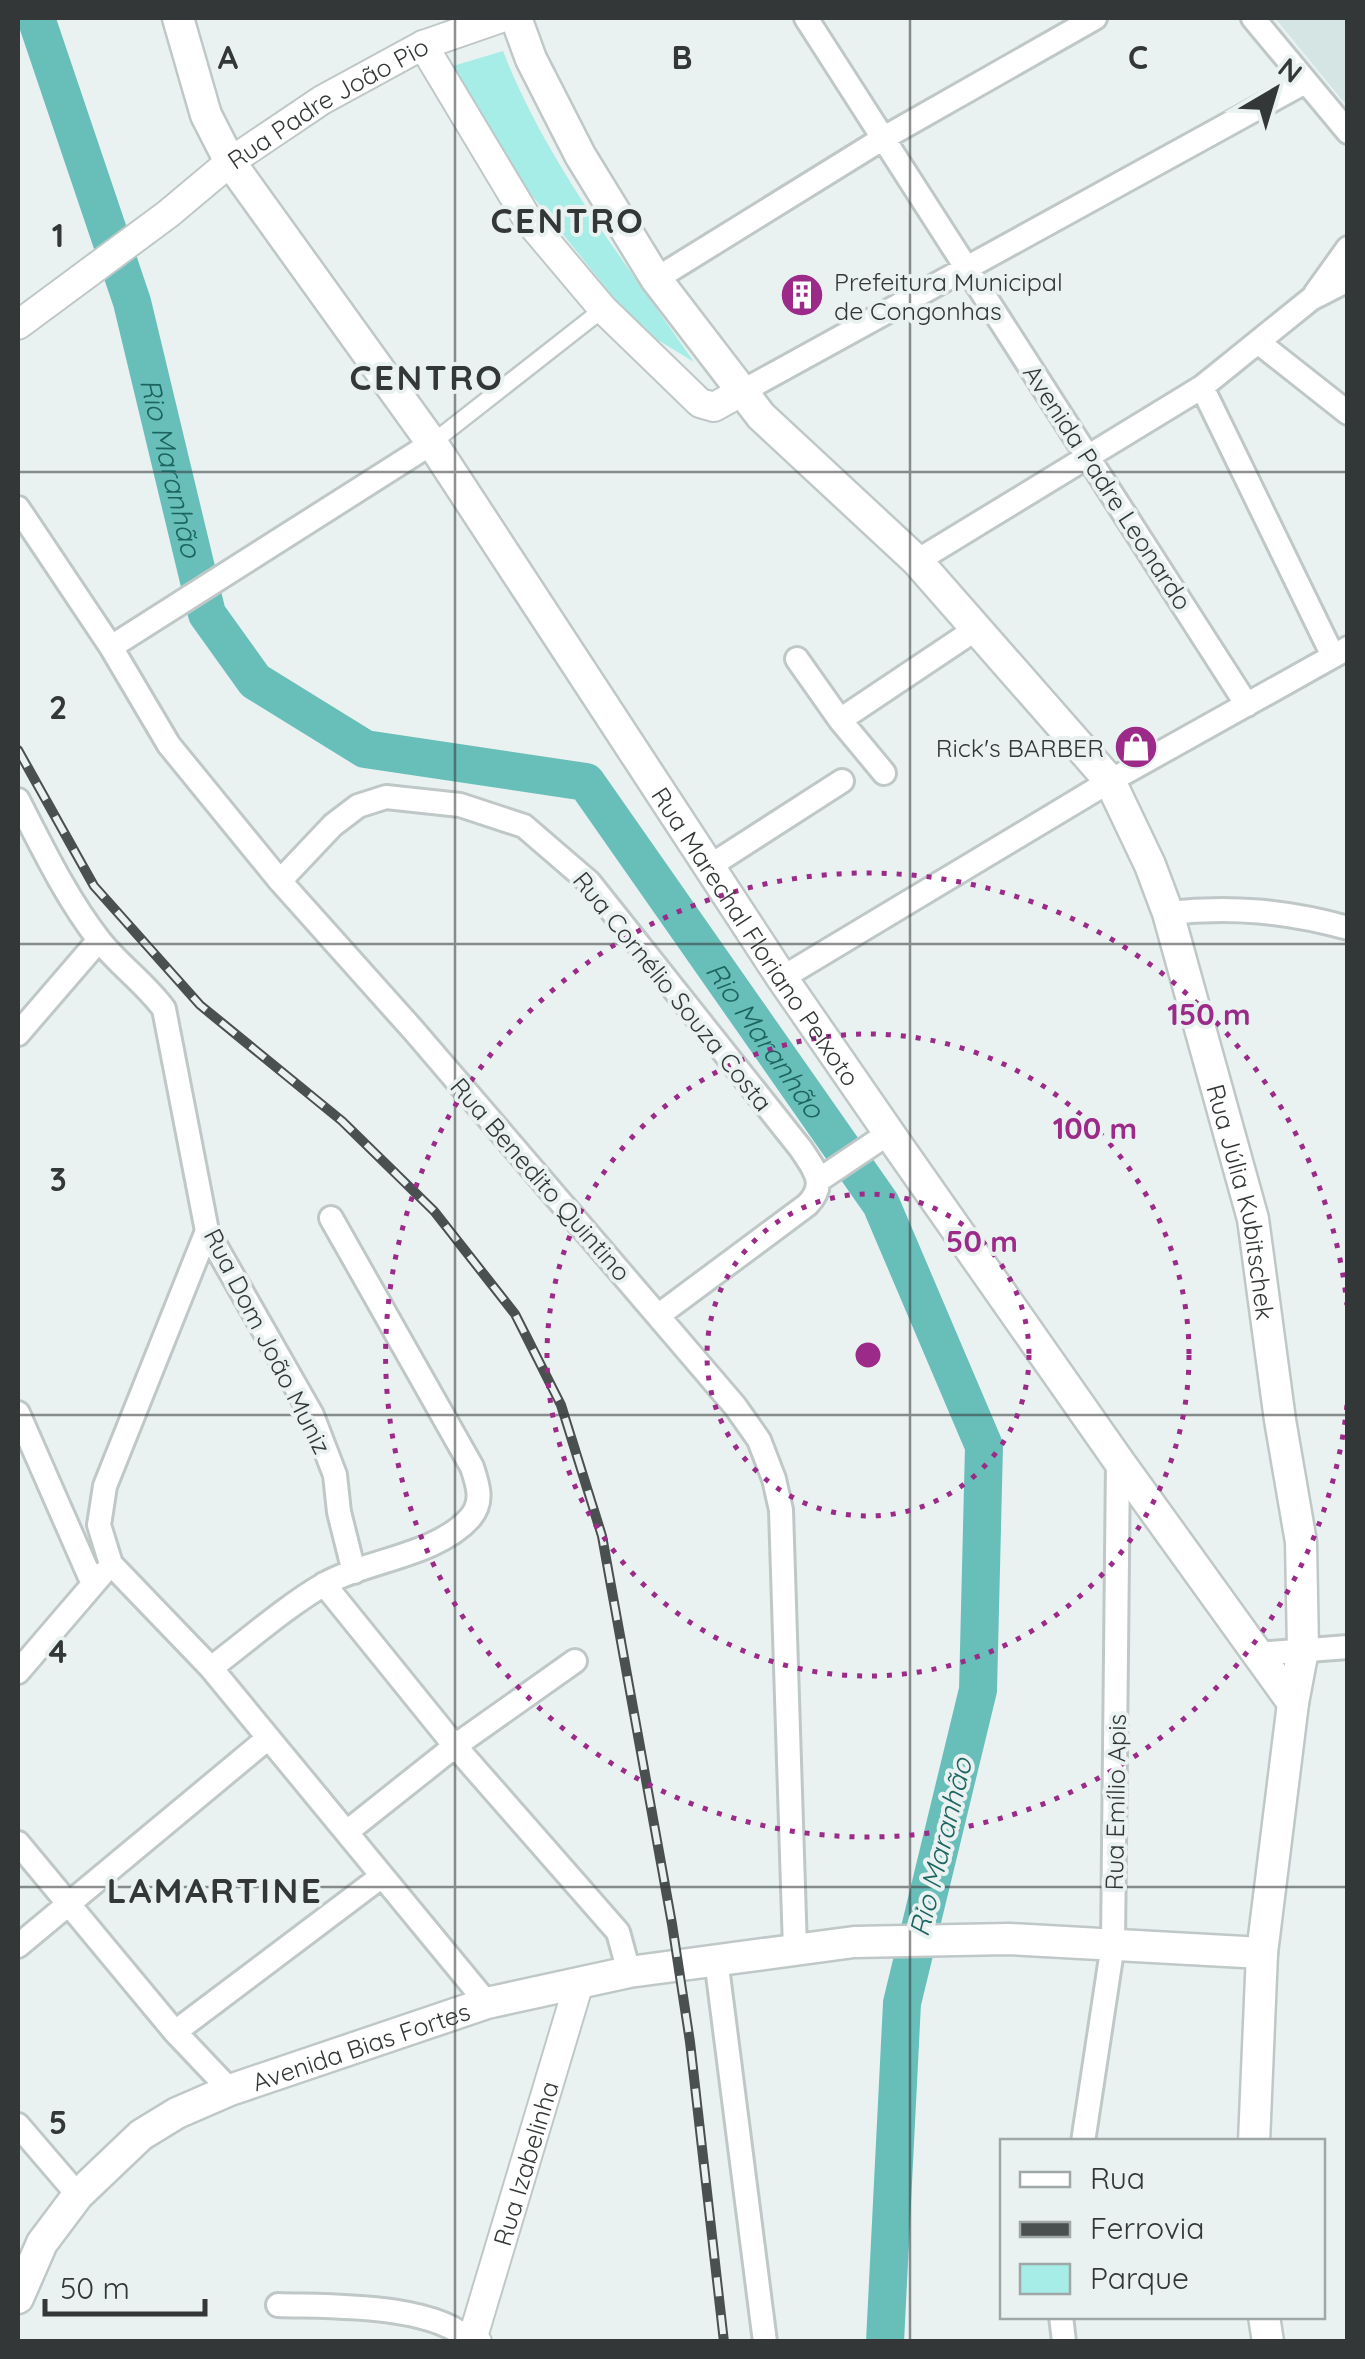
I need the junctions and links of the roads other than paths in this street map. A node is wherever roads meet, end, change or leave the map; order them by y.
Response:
1 (178, 18) edge
2 (501, 18) edge
3 (516, 18) edge
4 (806, 18) edge
5 (1095, 18) edge
6 (1253, 18) edge
7 (423, 45) junction
8 (1305, 82) junction
9 (1348, 132) edge
10 (882, 139) junction
11 (230, 162) junction
12 (1348, 248) edge
13 (968, 269) junction
14 (656, 279) junction
15 (1348, 280) edge
16 (1311, 299) junction
17 (602, 309) junction
18 (19, 318) edge
19 (1258, 342) junction
20 (1202, 386) junction
21 (740, 392) junction
22 (1348, 413) edge
23 (432, 443) junction
24 (1088, 456) junction
25 (18, 508) edge
26 (917, 561) junction
27 (976, 629) junction
28 (111, 646) junction
29 (1340, 652) edge
30 (797, 660) dead end
31 (1247, 705) junction
32 (840, 720) junction
33 (884, 773) dead end
34 (842, 781) dead end
35 (1110, 781) junction
36 (18, 800) edge
37 (710, 866) junction
38 (280, 881) junction
39 (1168, 913) junction
40 (1348, 928) edge
41 (99, 940) junction
42 (782, 978) junction
43 (18, 1034) edge
44 (880, 1138) junction
45 (819, 1180) junction
46 (331, 1218) dead end
47 (207, 1231) junction
48 (658, 1315) junction
49 (18, 1413) edge
50 (1118, 1460) junction
51 (111, 1564) junction
52 (354, 1572) junction
53 (92, 1584) junction
54 (324, 1584) junction
55 (1348, 1648) edge
56 (1303, 1650) junction
57 (1258, 1654) junction
58 (575, 1660) dead end
59 (211, 1668) junction
60 (18, 1672) edge
61 (1293, 1703) junction
62 (267, 1739) junction
63 (455, 1746) junction
64 (348, 1832) junction
65 (18, 1843) edge
66 (382, 1876) junction
67 (68, 1903) junction
68 (1113, 1944) junction
69 (18, 1946) edge
70 (795, 1949) junction
71 (1262, 1953) junction
72 (716, 1960) junction
73 (629, 1972) junction
74 (579, 1983) junction
75 (487, 2003) junction
76 (176, 2032) junction
77 (230, 2090) junction
78 (18, 2125) edge
79 (1084, 2139) edge
80 (1254, 2139) edge
81 (78, 2195) junction
82 (18, 2298) edge
83 (278, 2306) dead end
84 (474, 2341) edge
85 (765, 2342) edge

1 - 11 main road, Rua Marechal Floriano Peixoto
2 - 7 street, Rua Padre João Pio
3 - 14 main road, Rua Júlia Kubitschek
4 - 10 street, Avenida Padre Leonardo
5 - 10 street
6 - 8 street
7 - 11 street, Rua Padre João Pio
7 - 17 street
8 - 9 street
8 - 13 street
10 - 13 street, Avenida Padre Leonardo
10 - 14 street
11 - 18 street, Rua Padre João Pio
11 - 23 main road, Rua Marechal Floriano Peixoto
12 - 16 street
13 - 21 street
13 - 24 street, Avenida Padre Leonardo
14 - 21 main road, Rua Júlia Kubitschek
15 - 16 street
16 - 19 street
17 - 21 street
17 - 23 street
19 - 20 street
19 - 22 street
20 - 24 street
20 - 29 street
21 - 26 main road, Rua Júlia Kubitschek
23 - 28 street
23 - 37 main road, Rua Marechal Floriano Peixoto
24 - 26 street
24 - 31 street, Avenida Padre Leonardo
25 - 28 street, Rua Benedito Quintino
26 - 27 main road, Rua Júlia Kubitschek
27 - 32 street
27 - 35 main road, Rua Júlia Kubitschek
28 - 38 street, Rua Benedito Quintino
29 - 31 street
30 - 32 street
31 - 35 street
32 - 33 street
34 - 37 street
35 - 39 main road, Rua Júlia Kubitschek
35 - 42 street
36 - 41 street, Rua Dom João Muniz
37 - 42 main road, Rua Marechal Floriano Peixoto
38 - 45 street, Rua Cornélio Souza Costa
38 - 48 street, Rua Benedito Quintino
39 - 40 street
39 - 56 main road, Rua Júlia Kubitschek
41 - 43 street
41 - 47 street, Rua Dom João Muniz
42 - 44 main road, Rua Marechal Floriano Peixoto
44 - 45 street
44 - 50 main road, Rua Marechal Floriano Peixoto
45 - 48 street
46 - 52 street
47 - 51 street
47 - 52 street, Rua Dom João Muniz
48 - 70 street, Rua Benedito Quintino
49 - 53 street
50 - 57 main road, Rua Marechal Floriano Peixoto
50 - 68 street, Rua Emílio Apis
51 - 53 street
51 - 59 street
52 - 54 street
53 - 60 street
54 - 59 street
54 - 63 street
55 - 56 street
56 - 57 street
56 - 61 main road, Rua Júlia Kubitschek
57 - 61 main road, Rua Marechal Floriano Peixoto
58 - 63 street
59 - 62 street
61 - 71 main road, Rua Júlia Kubitschek
62 - 64 street
62 - 67 street
63 - 64 street
63 - 73 street
64 - 66 street
65 - 67 street
66 - 75 street
66 - 76 street
67 - 69 street
67 - 76 street
68 - 70 main road, Avenida Bias Fortes
68 - 71 main road, Avenida Bias Fortes
68 - 79 street, Rua Emílio Apis
70 - 72 main road, Avenida Bias Fortes
71 - 80 main road, Rua Júlia Kubitschek
72 - 73 main road, Avenida Bias Fortes
72 - 85 street
73 - 74 main road, Avenida Bias Fortes
74 - 75 main road, Avenida Bias Fortes
74 - 84 street, Rua Izabelinha
75 - 77 main road, Avenida Bias Fortes
76 - 77 street
77 - 81 main road, Avenida Bias Fortes
78 - 81 street
81 - 82 main road, Avenida Bias Fortes
83 - 84 street

